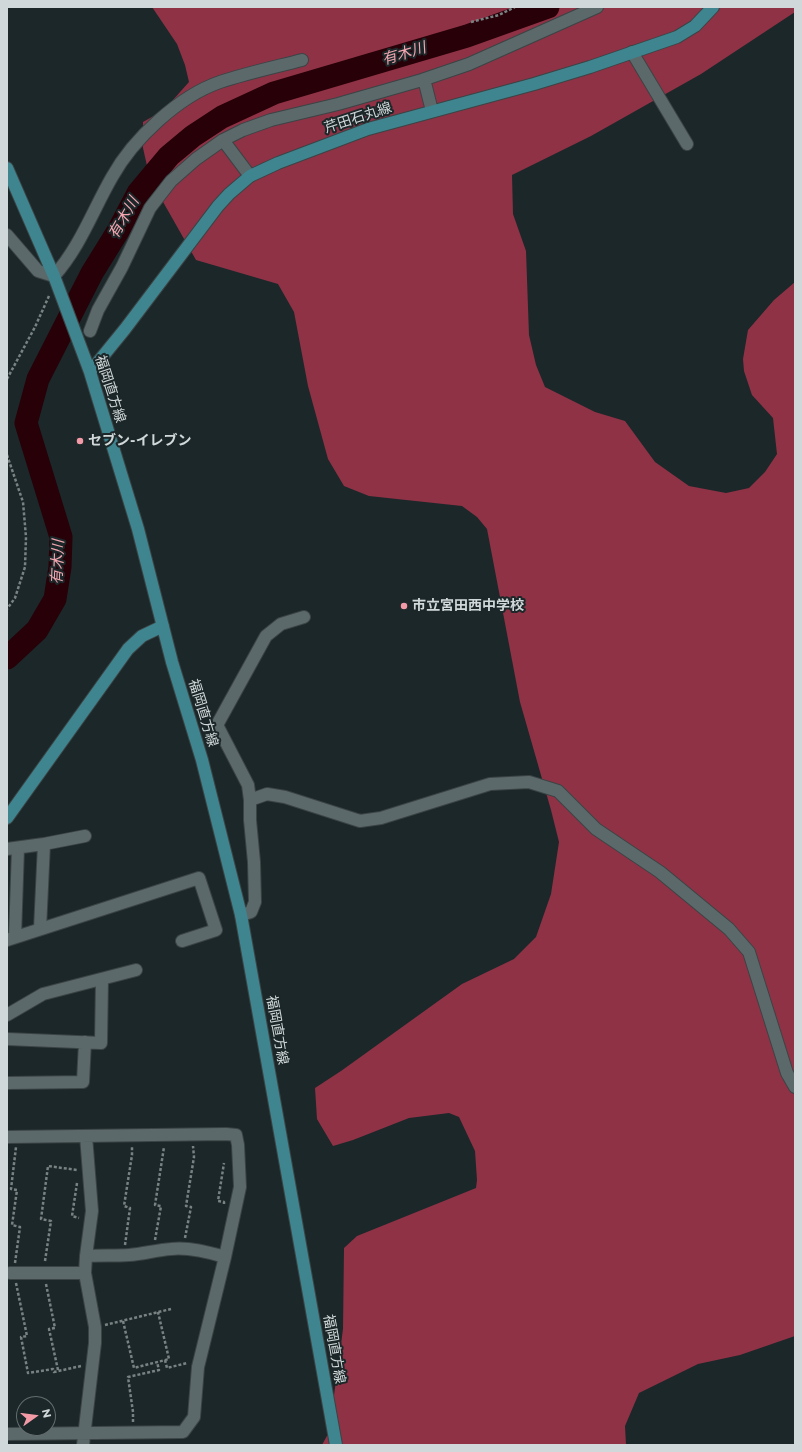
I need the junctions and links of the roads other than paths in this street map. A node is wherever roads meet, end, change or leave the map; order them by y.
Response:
1 (597, 7) edge
2 (713, 7) edge
3 (632, 52) junction
4 (302, 60) dead end
5 (424, 79) junction
6 (432, 111) junction
7 (223, 140) junction
8 (687, 144) dead end
9 (7, 168) edge
10 (250, 176) junction
11 (7, 236) edge
12 (54, 276) junction
13 (90, 331) dead end
14 (90, 372) junction
15 (304, 617) dead end
16 (163, 626) junction
17 (250, 800) junction
18 (7, 818) edge
19 (85, 836) dead end
20 (44, 844) junction
21 (12, 848) edge
22 (241, 915) junction
23 (40, 929) junction
24 (11, 938) edge
25 (182, 941) dead end
26 (136, 970) dead end
27 (102, 979) junction
28 (7, 1015) edge
29 (7, 1039) edge
30 (85, 1042) junction
31 (7, 1083) edge
32 (795, 1087) edge
33 (86, 1136) junction
34 (12, 1137) edge
35 (86, 1256) junction
36 (221, 1256) junction
37 (12, 1273) road end
38 (85, 1273) junction
39 (7, 1434) edge
40 (83, 1439) edge
41 (336, 1445) edge

1 - 5 street
2 - 3 main road, 芹田石丸線
3 - 6 main road, 芹田石丸線
3 - 8 street
4 - 12 street
5 - 6 street
5 - 7 street
6 - 10 main road, 芹田石丸線
7 - 10 street
7 - 13 street
9 - 12 main road, 福岡直方線
10 - 14 main road, 芹田石丸線
11 - 12 street
12 - 14 main road, 福岡直方線
14 - 16 main road, 福岡直方線
15 - 17 street
16 - 18 main road
16 - 22 main road, 福岡直方線
17 - 22 street
17 - 32 street
19 - 20 street
20 - 21 street
20 - 23 street
21 - 24 street
22 - 41 main road, 福岡直方線
23 - 24 street
23 - 25 street
26 - 27 street
27 - 28 street
27 - 30 street
29 - 30 street
30 - 31 street
33 - 34 street
33 - 35 street
33 - 36 street
35 - 36 street
35 - 38 street
36 - 40 street
37 - 38 street
38 - 40 street
39 - 40 street

